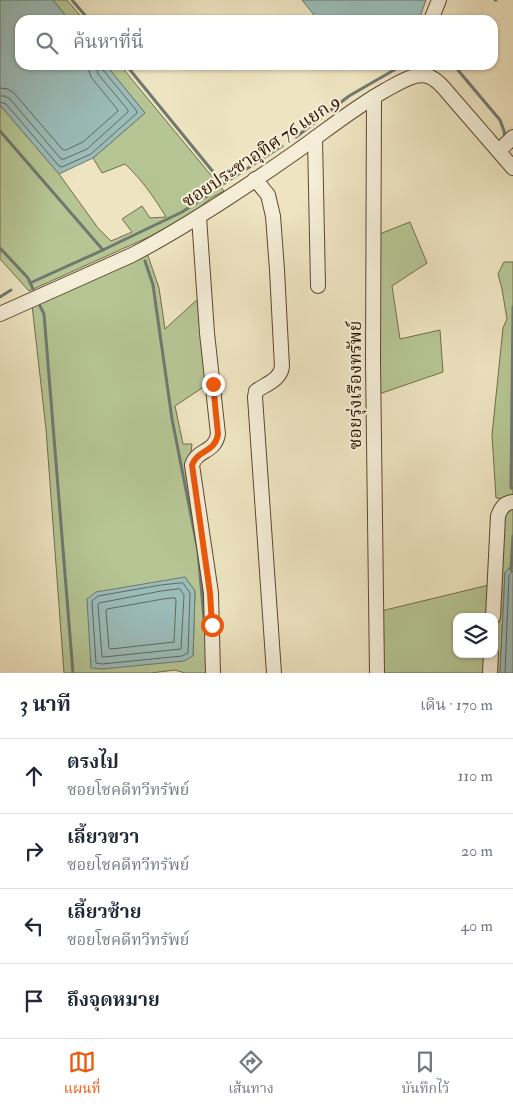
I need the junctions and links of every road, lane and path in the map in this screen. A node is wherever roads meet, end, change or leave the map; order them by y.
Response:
1 (439, 0) edge
2 (433, 15) edge
3 (420, 70) edge
4 (374, 97) junction
5 (513, 137) edge
6 (315, 138) junction
7 (498, 151) junction
8 (513, 168) edge
9 (256, 179) junction
10 (199, 217) junction
11 (318, 286) dead end
12 (0, 314) edge
13 (513, 502) edge
14 (493, 613) edge
15 (491, 658) edge
16 (213, 673) edge
17 (274, 673) edge
18 (377, 673) edge
19 (490, 673) edge

1 - 2 street
3 - 4 street, ซอยประชาอุทิศ 76 แยก 9
3 - 7 street, ซอยประชาอุทิศ 76 แยก 9
4 - 6 street, ซอยประชาอุทิศ 76 แยก 9
4 - 18 street, ซอยรุ่งเรืองทรัพย์
5 - 7 street
6 - 9 street, ซอยประชาอุทิศ 76 แยก 9
6 - 11 street
7 - 8 street, ซอยประชาอุทิศ 76 แยก 9
9 - 10 street, ซอยประชาอุทิศ 76 แยก 9
9 - 17 street
10 - 12 street, ซอยประชาอุทิศ 76 แยก 9
10 - 16 street
13 - 14 street
15 - 19 street

